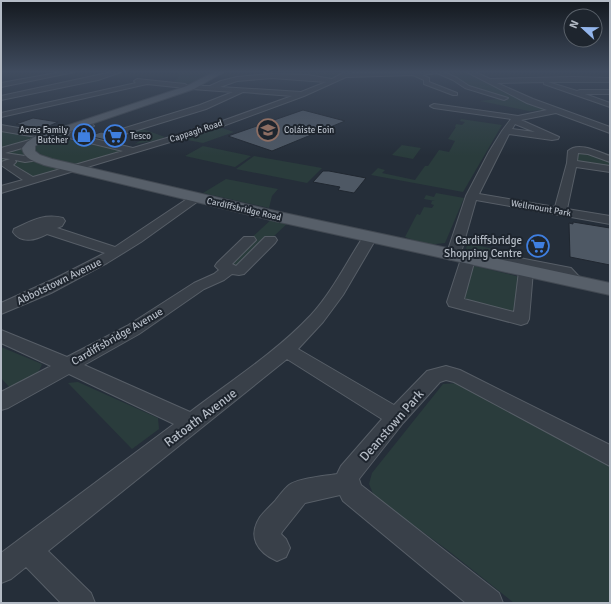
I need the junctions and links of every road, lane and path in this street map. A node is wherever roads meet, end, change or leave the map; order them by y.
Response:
1 (67, 100) edge
2 (153, 100) edge
3 (223, 100) edge
4 (289, 100) edge
5 (530, 100) edge
6 (595, 100) edge
7 (610, 105) edge
8 (434, 106) dead end
9 (554, 111) junction
10 (1, 115) edge
11 (516, 119) junction
12 (158, 121) junction
13 (86, 123) junction
14 (1, 128) edge
15 (609, 130) edge
16 (124, 131) dead end
17 (506, 131) junction
18 (191, 133) junction
19 (48, 136) junction
20 (31, 145) junction
21 (1, 151) edge
22 (133, 151) junction
23 (1, 155) edge
24 (36, 158) junction
25 (610, 160) edge
26 (11, 162) dead end
27 (572, 163) junction
28 (75, 168) junction
29 (610, 170) edge
30 (31, 181) junction
31 (1, 190) edge
32 (472, 196) junction
33 (197, 198) junction
34 (560, 211) junction
35 (610, 220) edge
36 (46, 229) dead end
37 (370, 237) junction
38 (249, 240) dead end
39 (270, 240) dead end
40 (116, 252) junction
41 (460, 257) junction
42 (494, 264) junction
43 (230, 268) junction
44 (526, 271) junction
45 (576, 282) junction
46 (610, 289) edge
47 (1, 309) edge
48 (1, 336) edge
49 (286, 350) junction
50 (66, 366) junction
51 (1, 402) edge
52 (396, 417) junction
53 (192, 423) junction
54 (610, 456) edge
55 (346, 483) junction
56 (278, 548) dead end
57 (28, 550) junction
58 (1, 569) edge
59 (81, 603) edge
60 (489, 603) edge

1 - 10 street
2 - 13 main road
3 - 12 street
4 - 18 street, Cappagh Road
5 - 9 street
6 - 7 street
8 - 11 street
9 - 11 street
9 - 15 street
11 - 17 street
11 - 17 street
12 - 16 street
12 - 18 street
13 - 19 main road
13 - 22 street
14 - 19 street
17 - 32 street
18 - 22 street, Cappagh Road
19 - 20 main road
20 - 21 street
20 - 24 main road
22 - 28 street, Cappagh Road
23 - 24 street
24 - 28 main road, Cardiffsbridge Road
25 - 27 street
26 - 30 street
27 - 29 street
27 - 34 street
28 - 30 street, Cappagh Road
28 - 33 main road, Cardiffsbridge Road
30 - 31 street, Cappagh Road
32 - 34 street, Wellmount Park
32 - 41 street
33 - 37 main road, Cardiffsbridge Road
33 - 40 street, Abbotstown Avenue
34 - 35 street, Wellmount Park
36 - 40 street, Abbotstown Avenue
37 - 41 main road, Cardiffsbridge Road
37 - 49 street, Ratoath Avenue
38 - 43 street
39 - 43 street, Cardiffsbridge Avenue
40 - 47 street, Abbotstown Avenue
41 - 42 main road, Cardiffsbridge Road
41 - 44 street
42 - 44 main road, Cardiffsbridge Road
42 - 45 street
43 - 50 street, Cardiffsbridge Avenue
44 - 45 main road, Cardiffsbridge Road
45 - 46 main road, Cardiffsbridge Road
48 - 50 street
49 - 52 street
49 - 53 street, Ratoath Avenue
50 - 51 street, Cardiffsbridge Avenue
50 - 53 street
52 - 54 street, Deanstown Park
52 - 55 street, Deanstown Park
53 - 57 street, Ratoath Avenue
55 - 56 street
55 - 60 street
57 - 58 street, Ratoath Avenue
57 - 59 street

